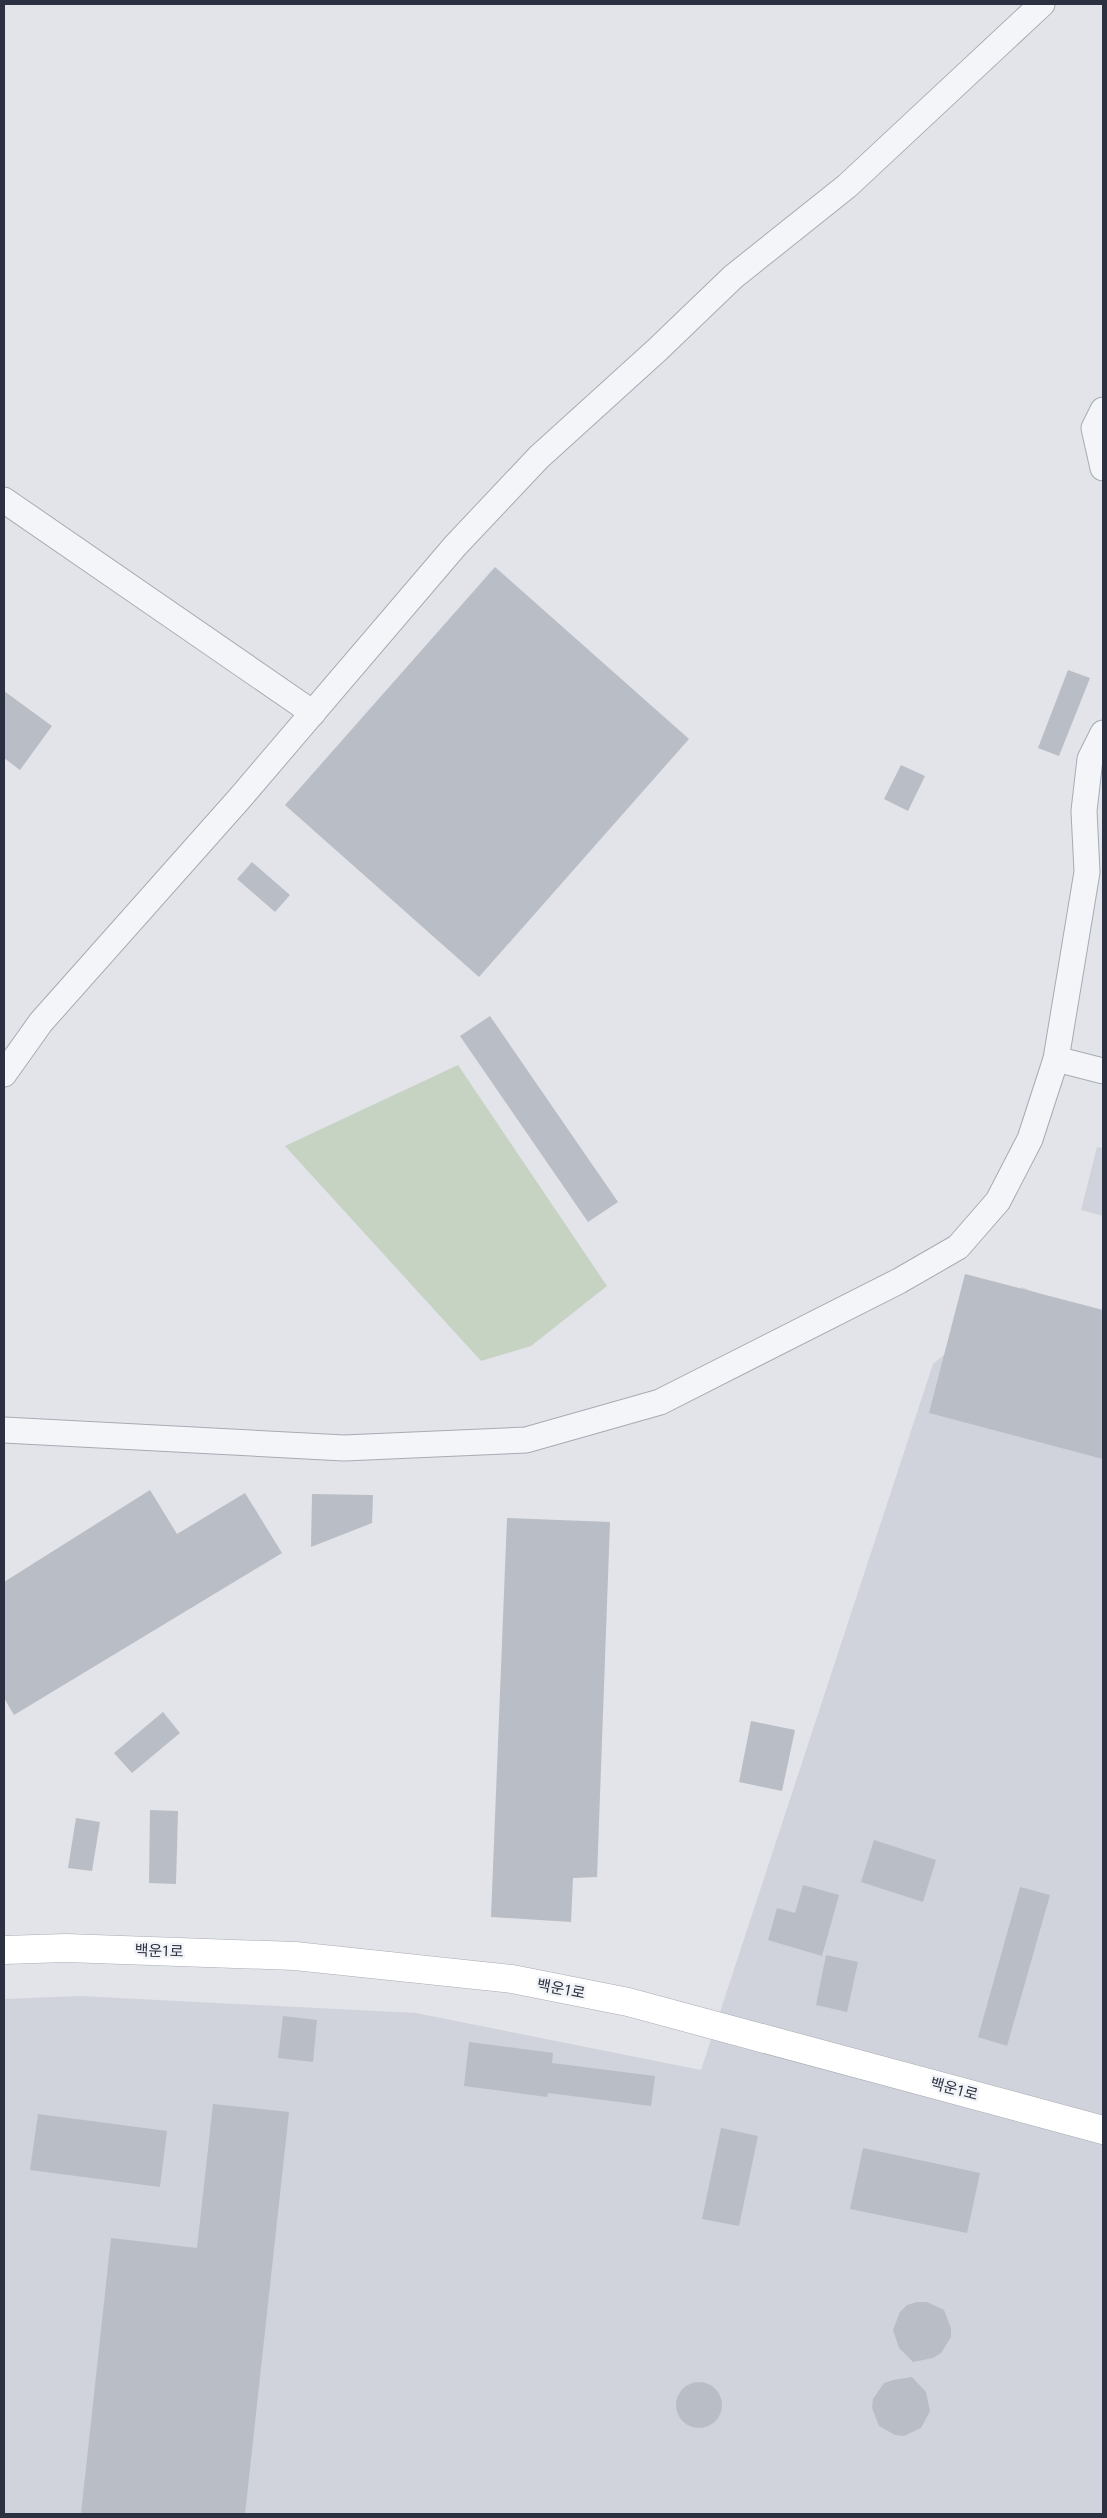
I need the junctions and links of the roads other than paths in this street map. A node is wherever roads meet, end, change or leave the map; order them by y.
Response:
1 (1042, 4) edge
2 (1103, 410) edge
3 (1103, 468) edge
4 (4, 500) edge
5 (313, 713) junction
6 (1103, 732) edge
7 (1094, 814) edge
8 (1056, 1059) junction
9 (1103, 1071) edge
10 (4, 1074) edge
11 (4, 1430) edge
12 (4, 1950) edge
13 (1103, 2130) edge

1 - 5 street
2 - 3 street
4 - 5 street
5 - 10 street
6 - 7 street
7 - 8 street
8 - 9 street
8 - 11 street
12 - 13 main road, 백운1로

